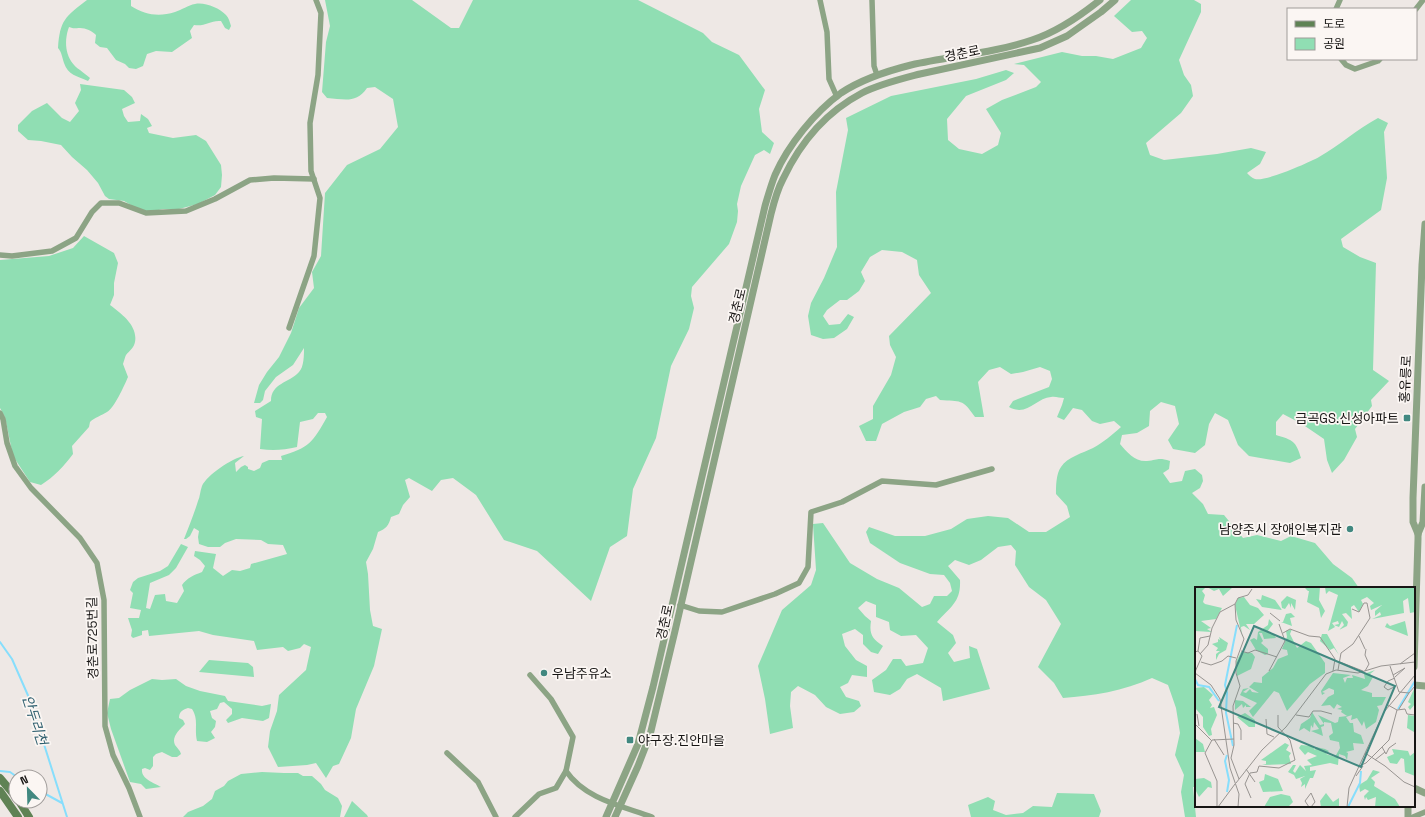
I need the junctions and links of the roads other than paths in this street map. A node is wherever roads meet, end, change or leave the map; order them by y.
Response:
1 (316, 0) edge
2 (820, 0) edge
3 (872, 0) edge
4 (1100, 0) edge
5 (1115, 0) edge
6 (1423, 0) edge
7 (1417, 8) edge
8 (1342, 60) edge
9 (1379, 60) edge
10 (877, 75) junction
11 (837, 97) junction
12 (314, 179) junction
13 (1425, 224) edge
14 (0, 255) edge
15 (289, 328) dead end
16 (0, 413) edge
17 (992, 468) dead end
18 (1425, 487) edge
19 (1418, 534) junction
20 (680, 605) junction
21 (1415, 634) edge
22 (530, 675) dead end
23 (1415, 685) edge
24 (1425, 686) edge
25 (447, 753) dead end
26 (566, 771) junction
27 (1, 779) edge
28 (8, 787) edge
29 (1415, 788) edge
30 (0, 791) edge
31 (1425, 793) edge
32 (616, 804) junction
33 (1425, 812) edge
34 (18, 817) edge
35 (140, 817) edge
36 (496, 817) edge
37 (515, 817) edge
38 (606, 817) edge
39 (615, 817) edge
40 (652, 817) edge
41 (1413, 817) edge

1 - 12 street
2 - 11 street
3 - 10 street
4 - 10 street, 경춘로
5 - 20 street, 경춘로
6 - 7 street
8 - 9 street
10 - 11 street, 경춘로
11 - 32 street, 경춘로
12 - 14 street
12 - 15 street
13 - 19 street, 홍유릉로
16 - 35 street, 경춘로725번길
17 - 20 street
18 - 19 street, 홍유릉로
19 - 21 street, 홍유릉로
20 - 32 street, 경춘로
22 - 26 street
23 - 24 street
25 - 36 street
26 - 32 street
26 - 37 street
27 - 28 main road
29 - 31 street
30 - 34 main road
32 - 38 street, 경춘로
32 - 39 street, 경춘로
32 - 40 street
33 - 41 street

